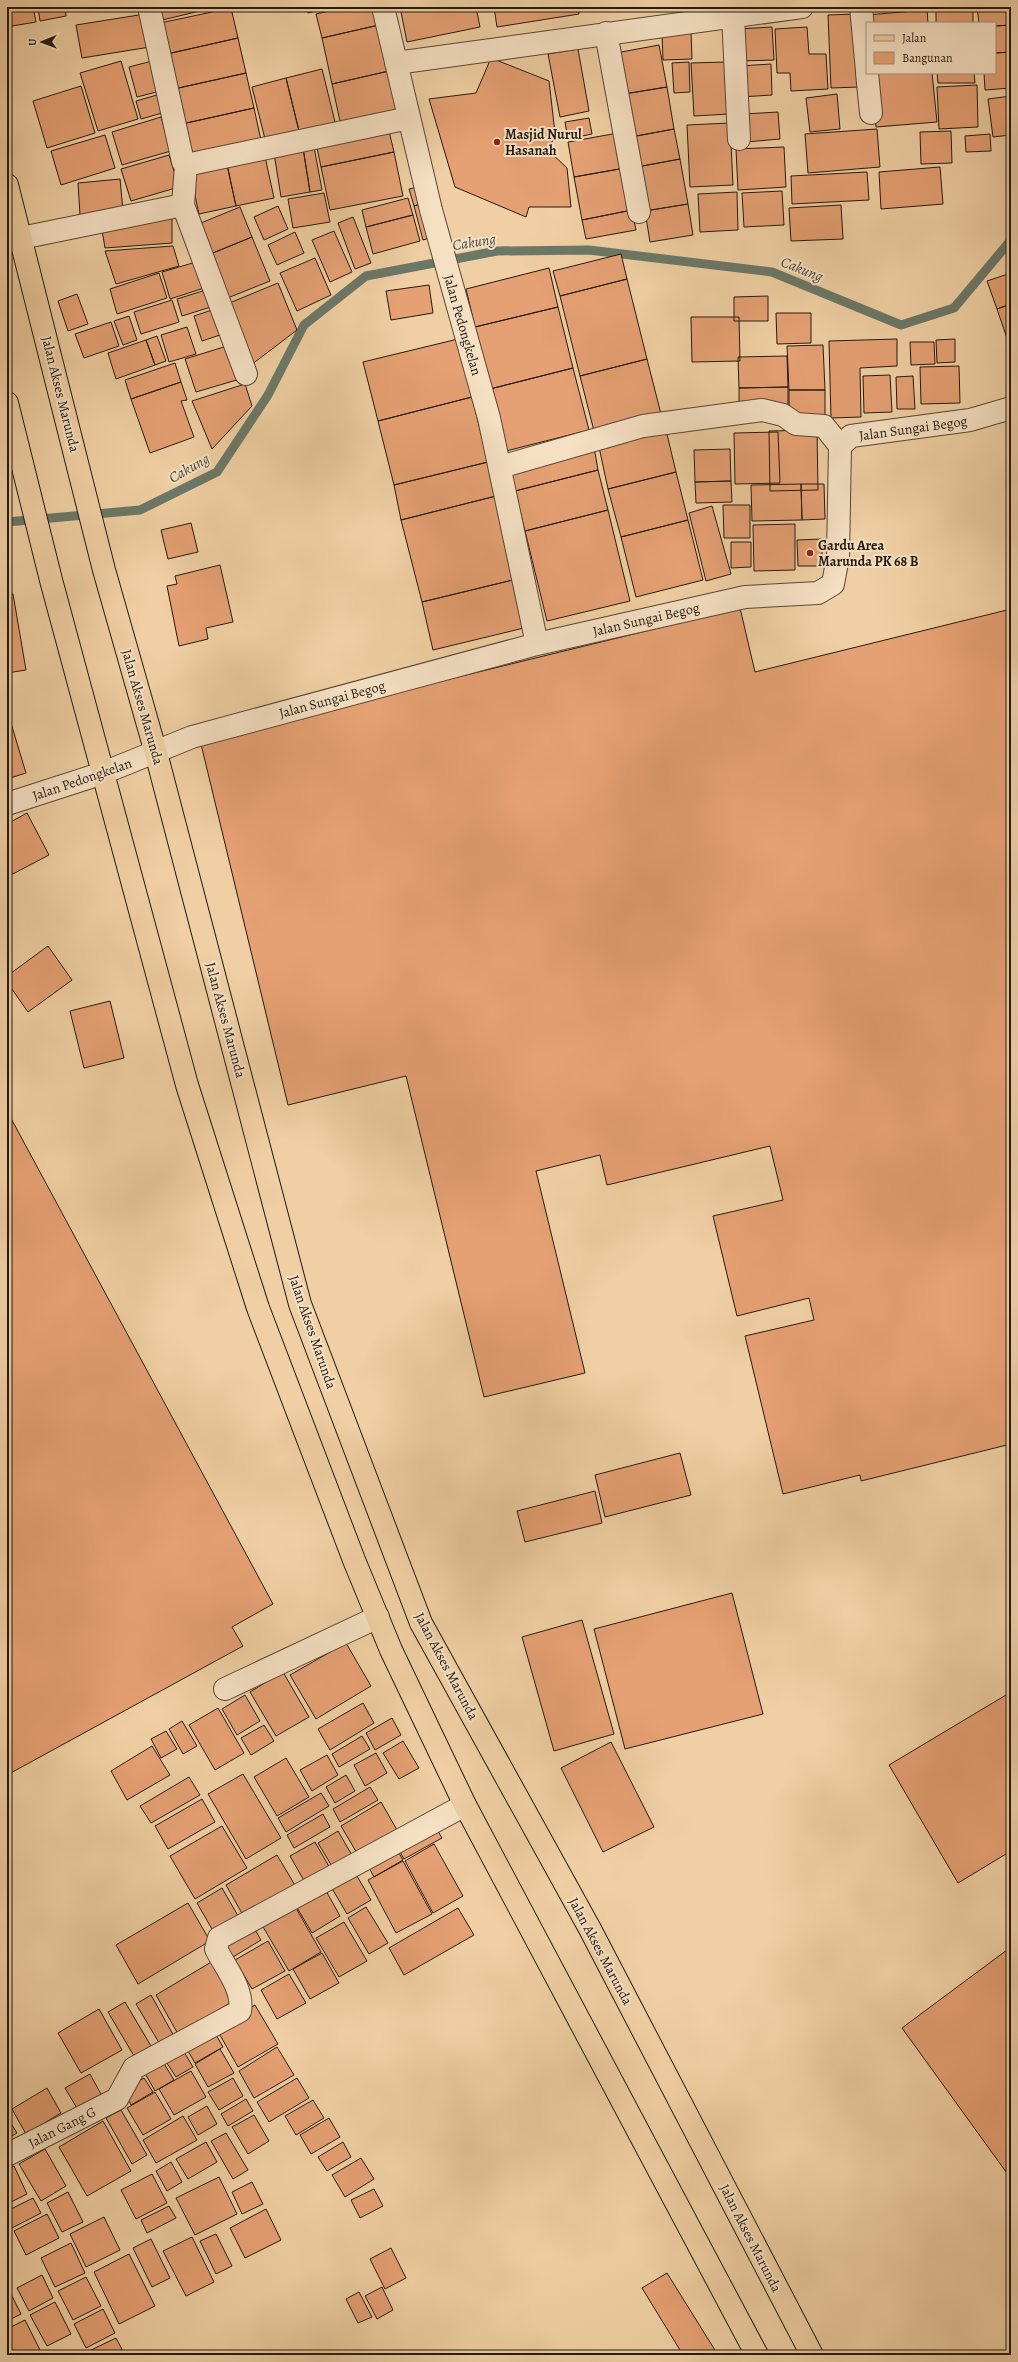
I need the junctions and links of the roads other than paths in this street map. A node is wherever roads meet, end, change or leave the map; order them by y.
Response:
1 (149, 7) edge
2 (383, 7) edge
3 (802, 7) edge
4 (861, 7) edge
5 (733, 15) junction
6 (606, 33) junction
7 (866, 61) edge
8 (396, 63) junction
9 (867, 74) edge
10 (871, 113) dead end
11 (409, 118) junction
12 (739, 139) dead end
13 (186, 165) junction
14 (7, 185) edge
15 (183, 205) junction
16 (639, 212) dead end
17 (21, 238) junction
18 (246, 374) dead end
19 (7, 403) edge
20 (1011, 408) edge
21 (840, 446) junction
22 (500, 467) junction
23 (537, 644) junction
24 (156, 753) junction
25 (103, 773) junction
26 (7, 804) edge
27 (378, 1617) junction
28 (225, 1689) dead end
29 (465, 1805) junction
30 (7, 2155) edge
31 (757, 2355) edge
32 (812, 2355) edge

1 - 13 street
2 - 8 street, Jalan Pedongkelan
3 - 5 street
4 - 7 street
5 - 6 street
5 - 12 street
6 - 8 street
6 - 16 street
8 - 11 street, Jalan Pedongkelan
9 - 10 street
11 - 13 street
11 - 22 street, Jalan Pedongkelan
13 - 15 street
14 - 17 main road, Jalan Akses Marunda
15 - 17 street
15 - 18 street
17 - 24 main road, Jalan Akses Marunda
19 - 25 main road
20 - 21 street, Jalan Sungai Begog
21 - 22 street
21 - 23 street, Jalan Sungai Begog
22 - 23 street, Jalan Pedongkelan
23 - 24 street, Jalan Sungai Begog
24 - 25 street, Jalan Pedongkelan
24 - 32 main road, Jalan Akses Marunda
25 - 26 street, Jalan Pedongkelan
25 - 27 main road
27 - 28 street
27 - 29 main road
29 - 30 street, Jalan Gang G
29 - 31 main road

